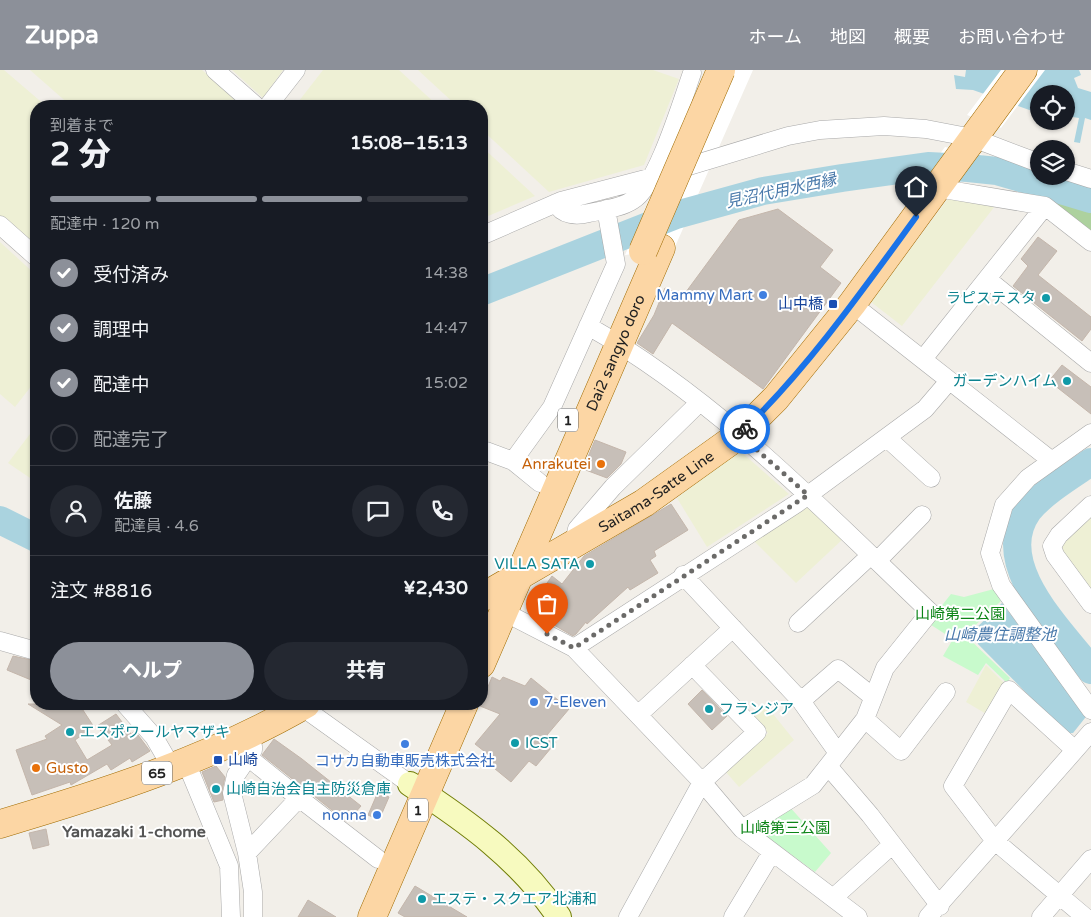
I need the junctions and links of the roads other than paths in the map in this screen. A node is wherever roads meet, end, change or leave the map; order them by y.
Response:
1 (215, 70) edge
2 (296, 70) edge
3 (721, 70) edge
4 (738, 70) edge
5 (1023, 70) edge
6 (692, 73) dead end
7 (249, 100) edge
8 (273, 100) edge
9 (973, 138) junction
10 (1030, 159) edge
11 (1075, 174) edge
12 (653, 177) junction
13 (1091, 179) edge
14 (940, 184) junction
15 (556, 203) junction
16 (1045, 206) junction
17 (606, 209) junction
18 (0, 225) edge
19 (488, 233) edge
20 (1091, 242) edge
21 (652, 250) junction
22 (30, 252) edge
23 (987, 279) junction
24 (852, 304) junction
25 (604, 336) junction
26 (923, 359) junction
27 (1091, 363) edge
28 (949, 380) junction
29 (700, 402) junction
30 (1091, 433) edge
31 (739, 434) junction
32 (887, 438) junction
33 (488, 452) edge
34 (513, 461) junction
35 (1052, 461) junction
36 (931, 478) dead end
37 (540, 483) junction
38 (808, 495) junction
39 (1091, 504) edge
40 (922, 515) dead end
41 (574, 543) junction
42 (874, 558) junction
43 (520, 575) junction
44 (683, 575) junction
45 (1091, 604) edge
46 (490, 605) edge
47 (488, 618) edge
48 (798, 622) dead end
49 (732, 628) junction
50 (0, 641) edge
51 (574, 648) junction
52 (30, 650) edge
53 (692, 666) junction
54 (946, 692) dead end
55 (873, 697) junction
56 (801, 702) junction
57 (130, 710) edge
58 (298, 710) edge
59 (309, 710) edge
60 (443, 710) edge
61 (461, 710) edge
62 (1091, 710) edge
63 (639, 714) junction
64 (865, 719) junction
65 (1091, 732) edge
66 (247, 747) junction
67 (1075, 750) junction
68 (833, 760) junction
69 (179, 765) junction
70 (702, 782) junction
71 (418, 789) junction
72 (299, 798) junction
73 (0, 824) edge
74 (742, 830) junction
75 (995, 841) junction
76 (892, 844) junction
77 (772, 852) junction
78 (247, 853) junction
79 (378, 859) junction
80 (1091, 859) edge
81 (1059, 896) junction
82 (832, 898) junction
83 (934, 911) edge
84 (231, 917) edge
85 (253, 917) edge
86 (353, 917) edge
87 (372, 917) edge
88 (559, 917) edge
89 (628, 917) edge
90 (733, 917) edge
91 (858, 917) edge
92 (1041, 917) edge
93 (1085, 917) edge

1 - 7 street
2 - 8 street
3 - 21 main road, Dai2 sangyo doro / 1, bridge
4 - 21 main road, Dai2 sangyo doro / 1
5 - 9 main road, Saitama-Satte Line
6 - 12 street
9 - 10 street
9 - 12 street
9 - 14 main road, Saitama-Satte Line
11 - 13 street
12 - 15 street
12 - 17 street
14 - 16 street
14 - 24 main road, Saitama-Satte Line
15 - 17 street
15 - 19 street
16 - 20 street
16 - 23 street
17 - 25 street
18 - 22 street
21 - 25 main road, Dai2 sangyo doro / 1
23 - 26 street
23 - 27 street
24 - 26 street
24 - 31 main road, Saitama-Satte Line
25 - 29 street
25 - 34 street
25 - 37 main road, Dai2 sangyo doro / 1
25 - 43 main road, Dai2 sangyo doro / 1
26 - 28 street
28 - 32 street
28 - 35 street
29 - 31 street
29 - 41 street
30 - 35 street
31 - 38 street
31 - 41 main road, Saitama-Satte Line
32 - 36 street
32 - 38 street
33 - 34 street
34 - 37 street
35 - 62 street
37 - 46 main road, Dai2 sangyo doro / 1
38 - 42 street
38 - 44 street
39 - 45 street
40 - 42 street
41 - 43 main road, Saitama-Satte Line
42 - 48 street
42 - 55 street
43 - 46 main road, Saitama-Satte Line
44 - 49 street
44 - 51 street
46 - 47 main road, Dai2 sangyo doro / 1
46 - 51 street
49 - 53 street
49 - 56 street
50 - 52 street
51 - 63 street
53 - 63 street
53 - 70 street
54 - 64 street
55 - 56 street
55 - 64 street
56 - 68 street
57 - 69 street
58 - 66 main road, 65
59 - 71 street
60 - 71 main road, 1
61 - 71 main road, 1
63 - 70 street
64 - 68 street
65 - 67 street
66 - 69 main road, 65
66 - 72 street
66 - 78 street
67 - 75 street
67 - 75 street
68 - 74 street
68 - 76 street
69 - 73 main road, 65
69 - 84 street
70 - 74 street
70 - 89 street
71 - 79 main road, 1
71 - 87 main road, 1
71 - 88 street
72 - 78 street
72 - 79 street
74 - 77 street
75 - 81 street
75 - 83 street
76 - 82 street
76 - 83 street
77 - 82 street
77 - 90 street
78 - 85 street
79 - 86 main road, 1
80 - 81 street
81 - 92 street
81 - 93 street
82 - 91 street

